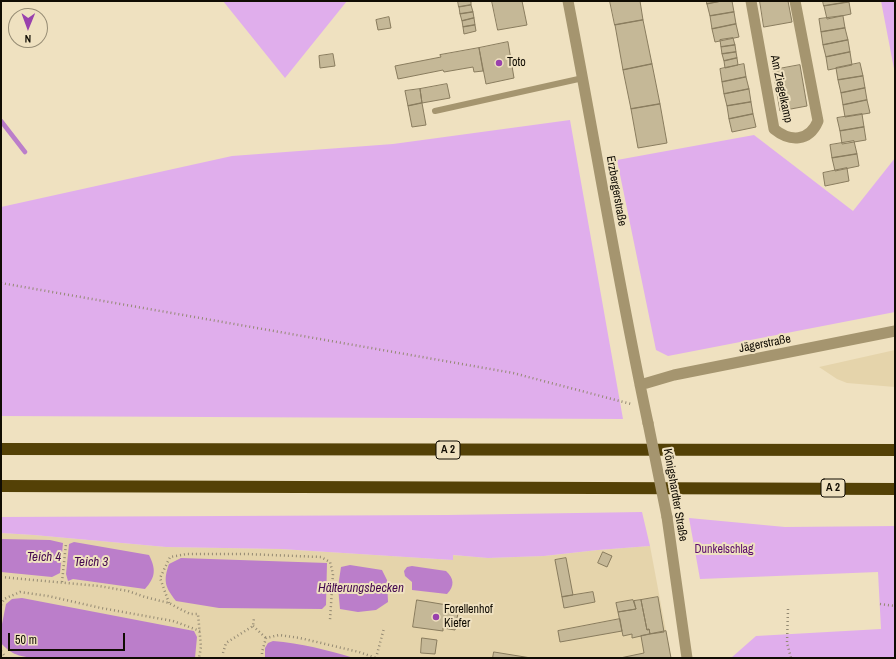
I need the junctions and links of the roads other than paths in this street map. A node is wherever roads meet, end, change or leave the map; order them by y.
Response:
1 (568, 1) edge
2 (751, 1) edge
3 (796, 1) edge
4 (583, 78) junction
5 (435, 111) dead end
6 (895, 331) edge
7 (640, 385) junction
8 (1, 449) edge
9 (895, 450) edge
10 (1, 486) edge
11 (895, 489) edge
12 (687, 658) edge

1 - 4 street, Erzbergerstraße
2 - 3 street, Am Ziegelkamp
4 - 5 lane
4 - 7 street, Erzbergerstraße
6 - 7 street, Jägerstraße
7 - 12 street, Königshardter Straße, bridge
8 - 9 highway, A 2
10 - 11 highway, A 2

